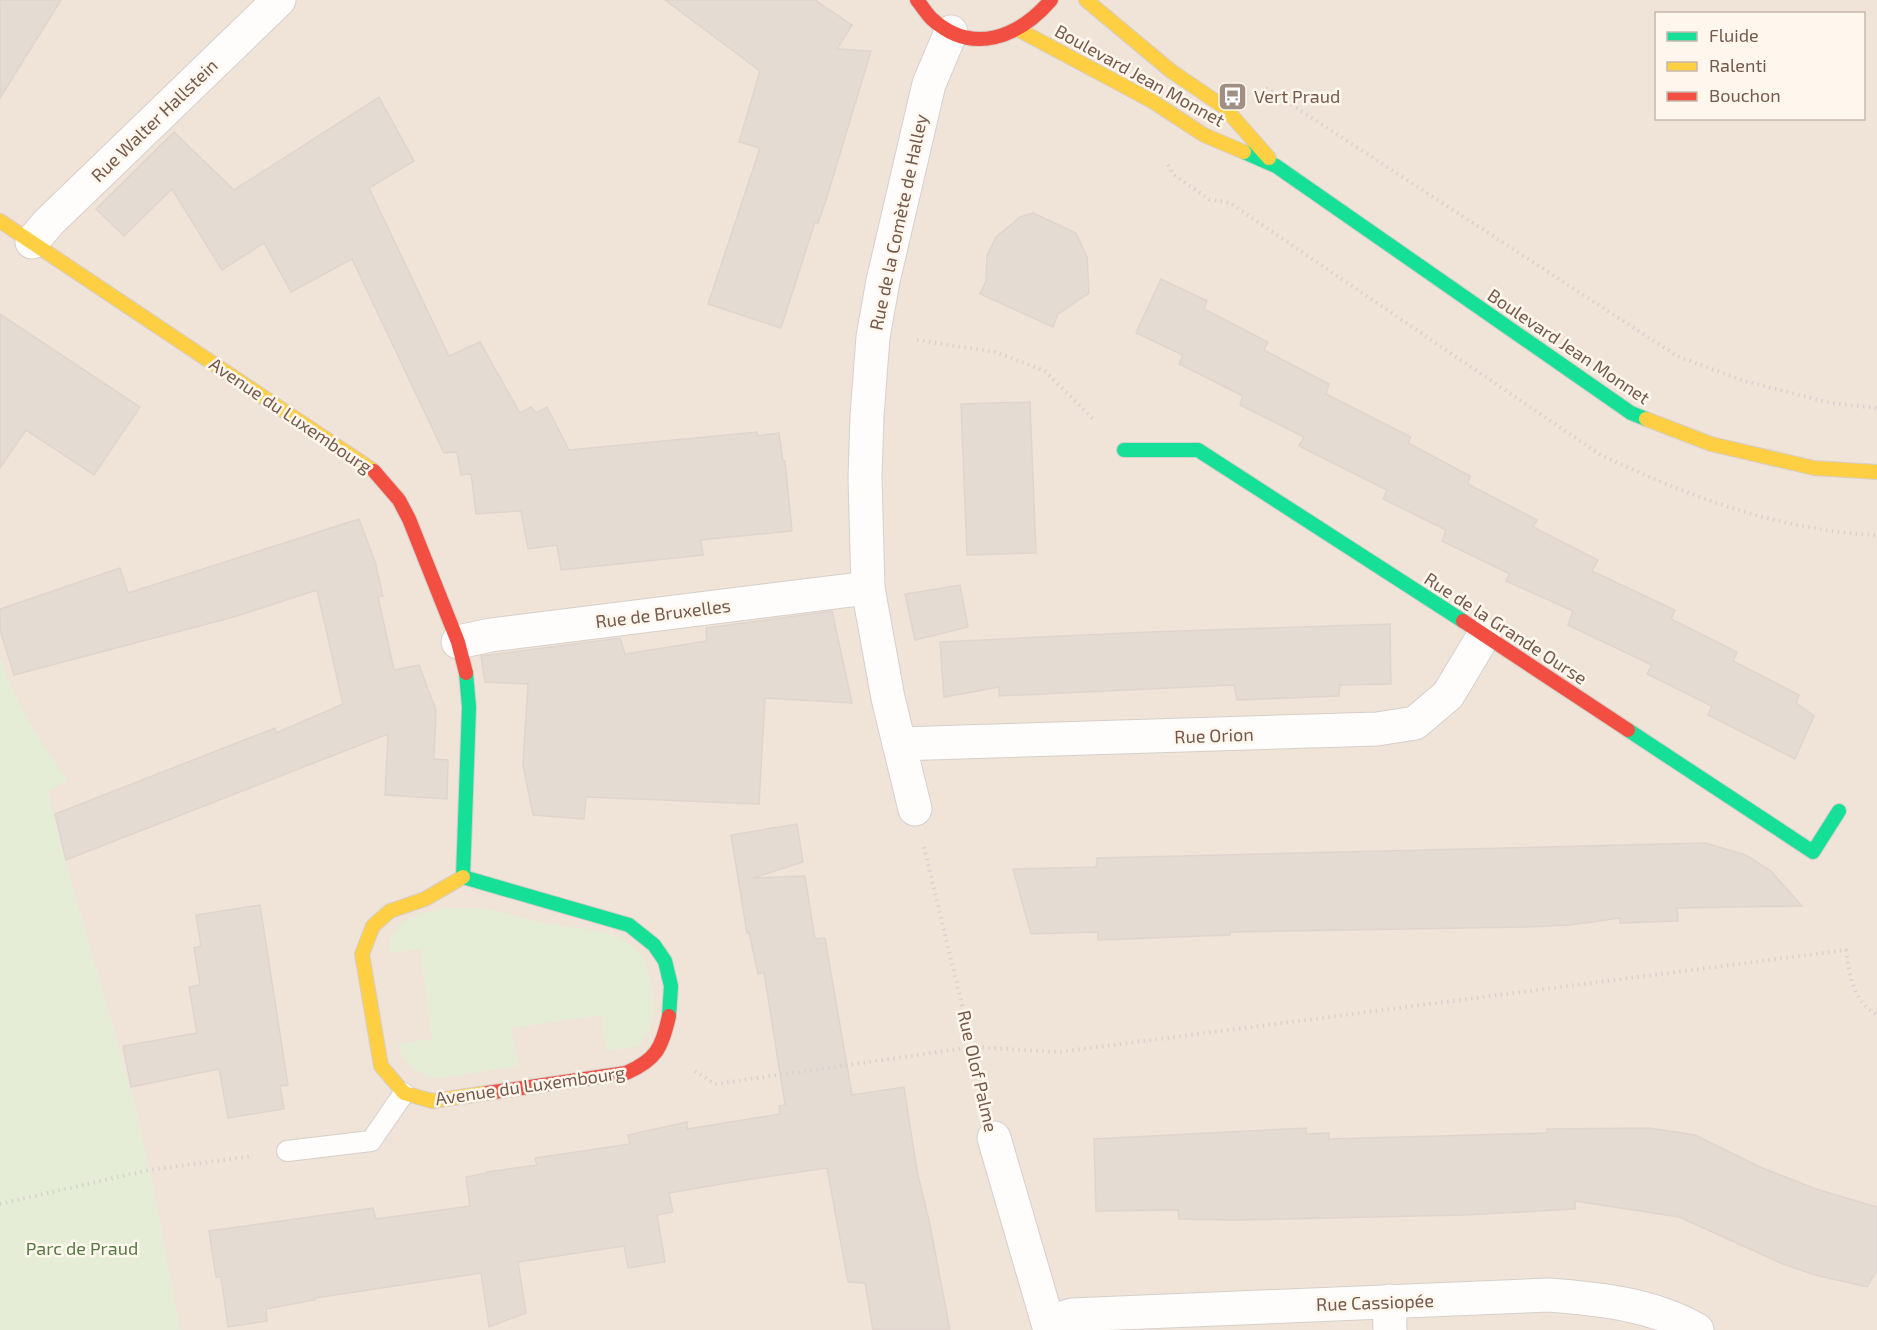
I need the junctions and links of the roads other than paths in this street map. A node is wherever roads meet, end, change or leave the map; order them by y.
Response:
1 (279, 0) edge
2 (917, 0) edge
3 (1051, 0) edge
4 (1086, 0) edge
5 (1019, 30) junction
6 (951, 32) junction
7 (1276, 166) junction
8 (0, 221) edge
9 (32, 242) junction
10 (1125, 450) road end
11 (1877, 472) edge
12 (868, 588) junction
13 (1484, 634) junction
14 (458, 642) junction
15 (899, 744) junction
16 (915, 809) road end
17 (1839, 811) dead end
18 (463, 877) junction
19 (404, 1094) junction
20 (994, 1138) road end
21 (287, 1151) road end
22 (1390, 1316) edge
23 (1049, 1326) edge
24 (1697, 1330) edge

1 - 9 street, Rue Walter Hallstein
2 - 6 street
3 - 5 street
4 - 7 street, Boulevard Jean Monnet
5 - 6 street
5 - 7 street, Boulevard Jean Monnet
6 - 12 street, Rue de la Comète de Halley
7 - 11 street, Boulevard Jean Monnet
8 - 9 street, Avenue du Luxembourg
9 - 14 street, Avenue du Luxembourg
10 - 13 street, Rue de la Grande Ourse
12 - 14 street, Rue de Bruxelles
12 - 15 street, Rue de la Comète de Halley
13 - 15 street, Rue Orion
13 - 17 street, Rue de la Grande Ourse
14 - 18 street, Avenue du Luxembourg
15 - 16 street, Rue de la Comète de Halley
18 - 19 street
18 - 19 street, Avenue du Luxembourg
19 - 21 lane
20 - 23 street, Rue Olof Palme
22 - 23 street, Rue Cassiopée
22 - 24 street, Rue Cassiopée

